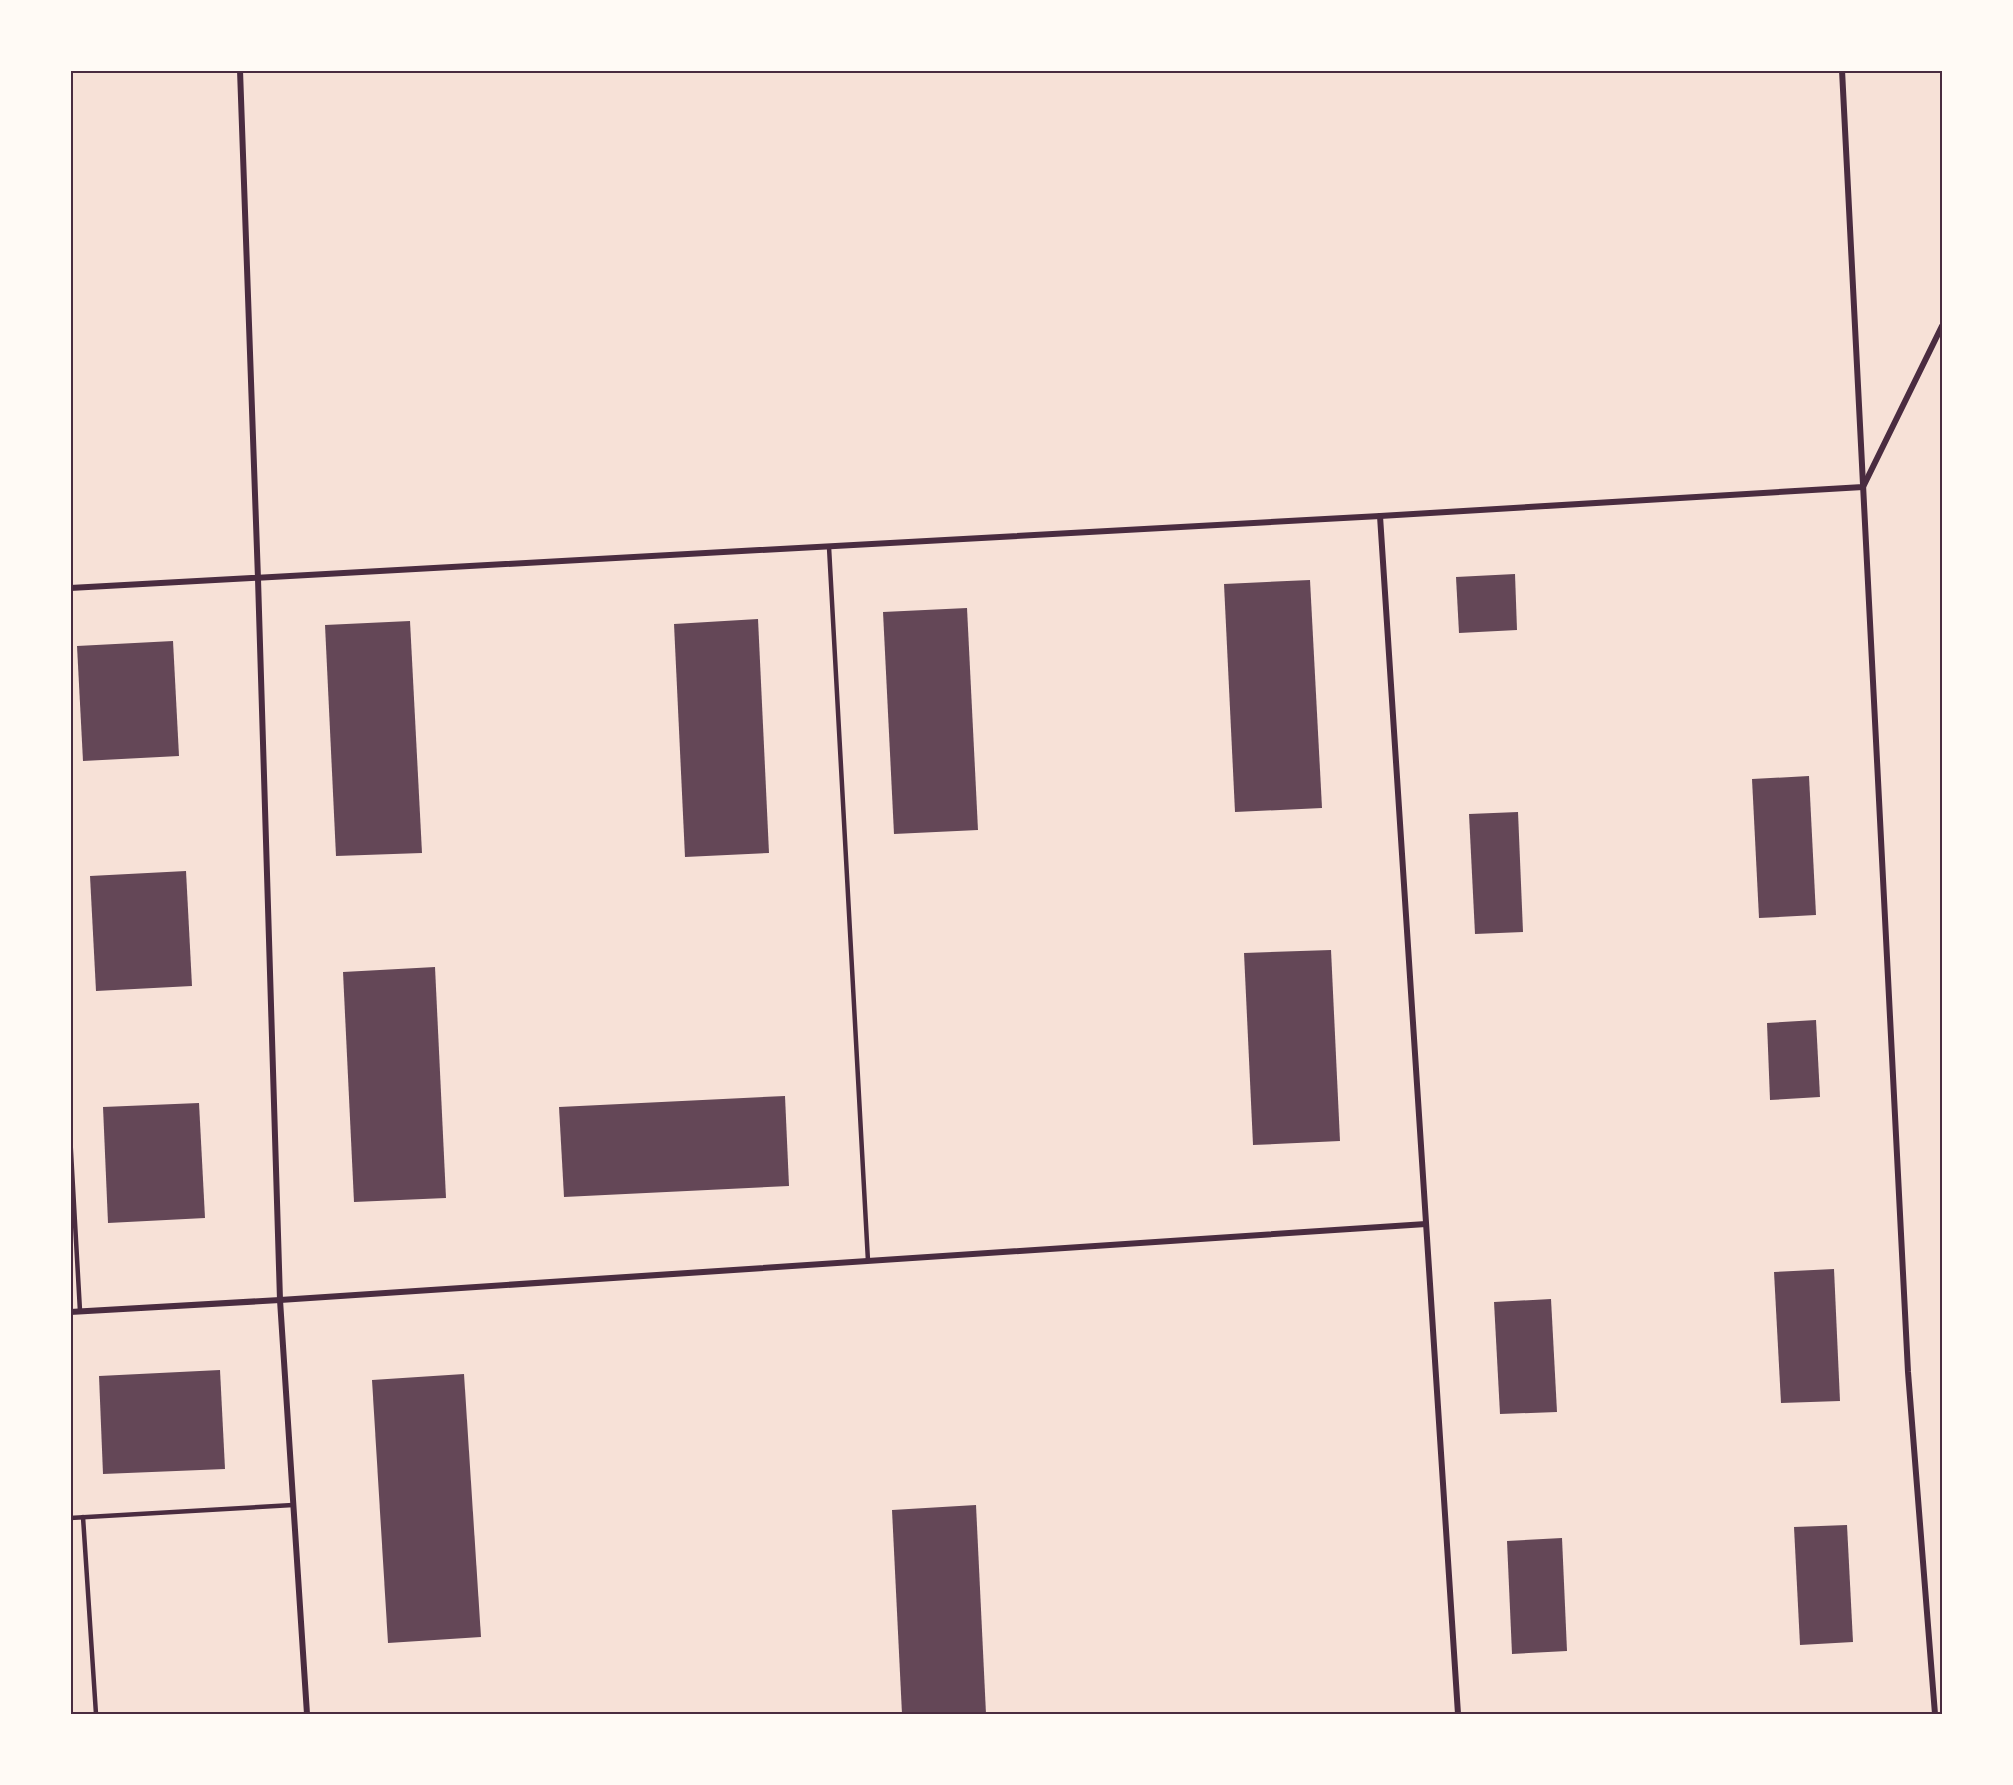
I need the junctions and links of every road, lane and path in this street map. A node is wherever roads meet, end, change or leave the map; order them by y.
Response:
1 (240, 70) edge
2 (1842, 70) edge
3 (1942, 326) edge
4 (1863, 487) junction
5 (1380, 516) junction
6 (829, 547) junction
7 (258, 579) junction
8 (70, 588) edge
9 (70, 1134) edge
10 (1426, 1224) junction
11 (868, 1261) junction
12 (280, 1300) junction
13 (80, 1311) junction
14 (70, 1312) edge
15 (293, 1505) junction
16 (83, 1517) junction
17 (70, 1518) edge
18 (96, 1714) edge
19 (307, 1714) edge
20 (1458, 1714) edge
21 (1935, 1714) edge

1 - 7 street
2 - 4 street
3 - 4 street
4 - 5 street
4 - 21 street
5 - 6 street
5 - 10 street
6 - 7 street
6 - 11 lane
7 - 8 street
7 - 12 street
9 - 13 lane
10 - 11 street
10 - 20 street
11 - 12 street
12 - 13 street
12 - 15 street
13 - 14 street
15 - 16 lane
15 - 19 street
16 - 17 lane
16 - 18 lane

